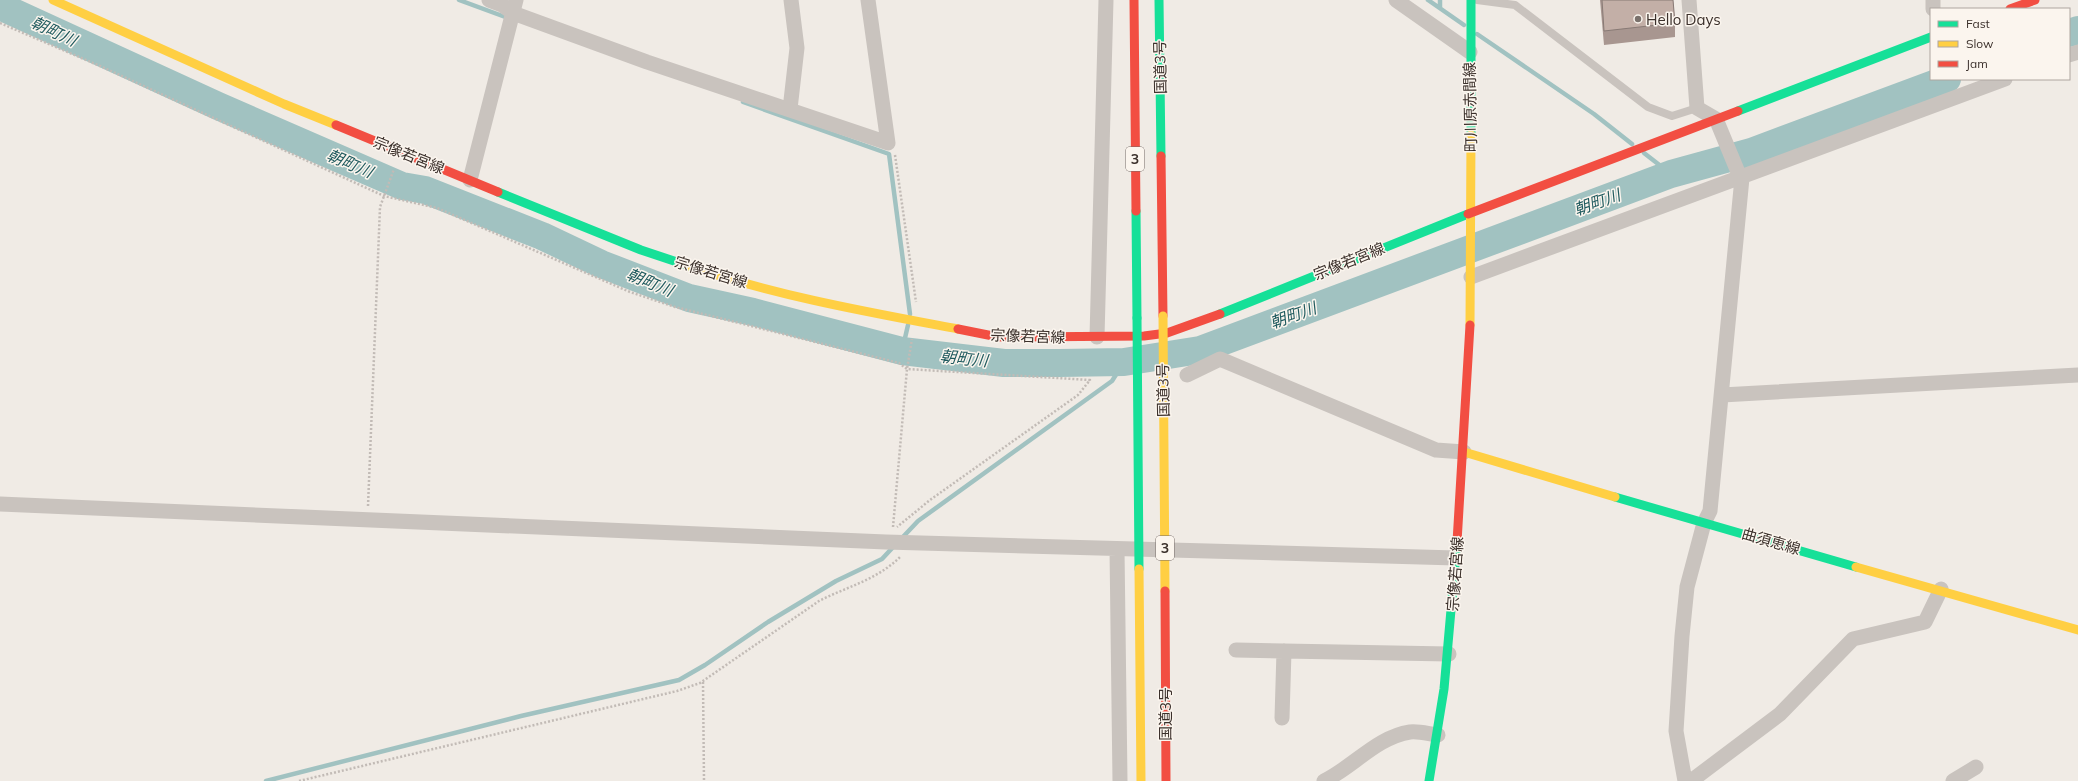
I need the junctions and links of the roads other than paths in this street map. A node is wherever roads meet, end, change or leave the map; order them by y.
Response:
1 (53, 0) edge
2 (489, 0) edge
3 (791, 0) edge
4 (868, 0) edge
5 (1106, 0) edge
6 (1134, 0) edge
7 (1159, 0) edge
8 (1396, 0) edge
9 (1471, 0) edge
10 (1477, 0) edge
11 (1689, 0) edge
12 (2035, 0) edge
13 (514, 7) edge
14 (2013, 8) edge
15 (1930, 37) edge
16 (1470, 52) junction
17 (2002, 80) edge
18 (1697, 108) junction
19 (790, 109) junction
20 (1716, 119) junction
21 (1741, 178) junction
22 (470, 180) junction
23 (1472, 214) junction
24 (1471, 277) junction
25 (1097, 337) junction
26 (1187, 375) dead end
27 (2078, 375) edge
28 (1722, 395) junction
29 (1464, 452) junction
30 (0, 504) edge
31 (1704, 523) junction
32 (1117, 549) junction
33 (1456, 558) junction
34 (1941, 589) junction
35 (2078, 630) edge
36 (1236, 650) dead end
37 (1284, 651) junction
38 (1449, 654) junction
39 (1282, 718) dead end
40 (1438, 735) junction
41 (1976, 767) dead end
42 (1120, 781) edge
43 (1141, 781) edge
44 (1166, 781) edge
45 (1324, 781) edge
46 (1429, 781) edge
47 (1685, 781) edge
48 (1691, 781) edge
49 (1953, 781) edge

1 - 22 main road, 宗像若宮線
2 - 13 street
3 - 19 street
4 - 19 street
5 - 25 street
6 - 43 main road, 国道3号 / 3, bridge
7 - 44 main road, 国道3号 / 3, bridge
8 - 16 street
9 - 16 main road, 町川原赤間線
10 - 18 lane
11 - 18 street
12 - 14 main road
13 - 19 street
13 - 22 street
15 - 20 main road
16 - 23 main road, 町川原赤間線
17 - 21 street
18 - 20 street
20 - 21 street
20 - 23 main road
21 - 24 street
21 - 28 street
22 - 25 main road, 宗像若宮線
23 - 24 main road, 宗像若宮線
23 - 25 main road, 宗像若宮線
24 - 29 main road, 宗像若宮線
26 - 29 street
27 - 28 street
28 - 31 street
29 - 31 main road, 曲須恵線
29 - 33 main road, 宗像若宮線
30 - 32 street
31 - 34 main road, 曲須恵線
31 - 47 street
32 - 33 street
32 - 42 street
33 - 38 main road, 宗像若宮線
34 - 35 main road, 曲須恵線
34 - 48 street
36 - 37 street
37 - 38 street
37 - 39 street
38 - 40 main road, 宗像若宮線
40 - 45 street
40 - 46 main road, 宗像若宮線
41 - 49 street

